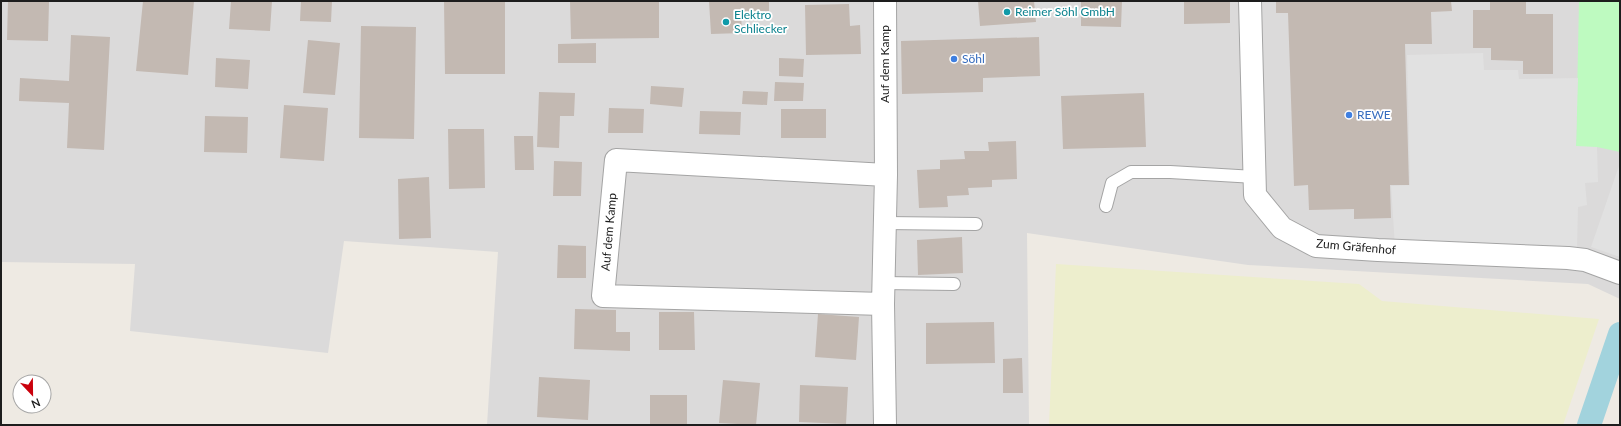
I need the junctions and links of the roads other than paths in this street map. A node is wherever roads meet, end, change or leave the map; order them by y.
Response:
1 (885, 1) edge
2 (1250, 1) edge
3 (886, 175) junction
4 (1255, 177) junction
5 (1106, 206) dead end
6 (885, 223) junction
7 (976, 224) dead end
8 (1620, 273) edge
9 (883, 283) junction
10 (954, 284) dead end
11 (883, 304) junction
12 (885, 425) edge

1 - 3 street, Auf dem Kamp
2 - 4 street, Zum Gräfenhof
3 - 6 street, Auf dem Kamp
3 - 11 street, Auf dem Kamp
4 - 5 lane
4 - 8 street, Zum Gräfenhof
6 - 7 lane
6 - 9 street, Auf dem Kamp
9 - 10 lane
9 - 11 street, Auf dem Kamp
11 - 12 street, Auf dem Kamp

